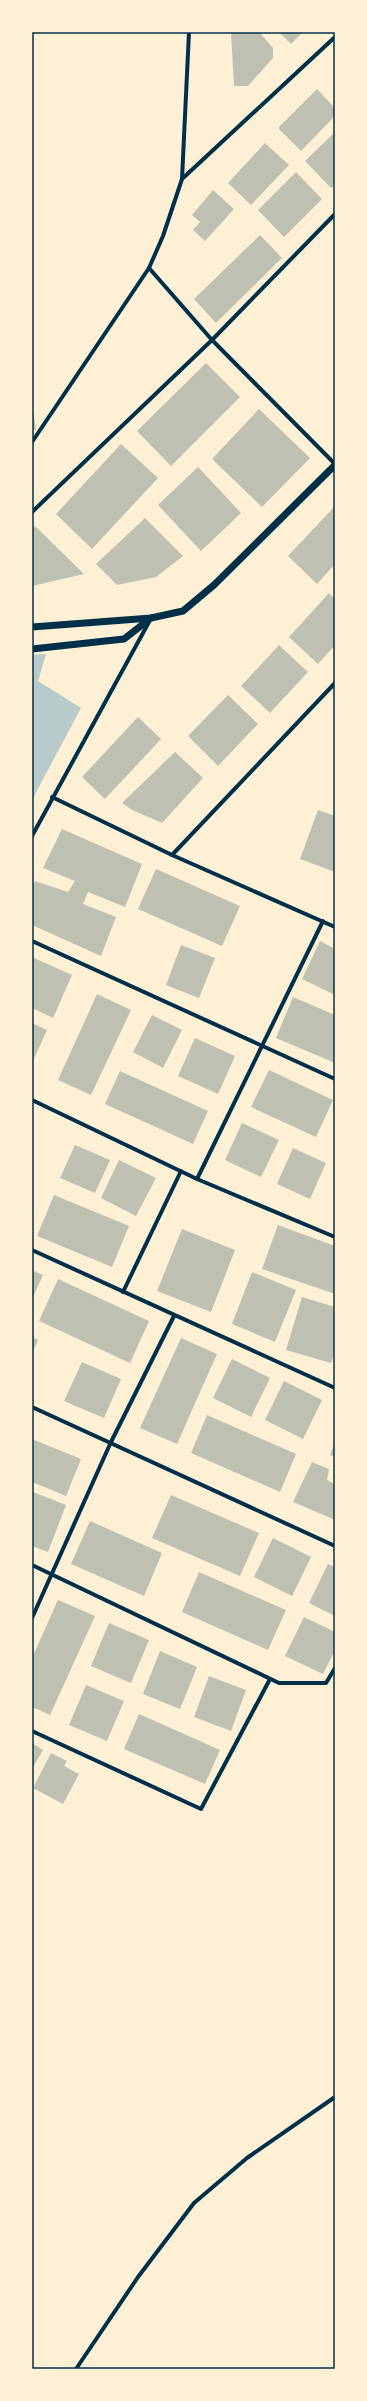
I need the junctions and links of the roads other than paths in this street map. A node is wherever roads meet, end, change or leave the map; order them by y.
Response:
1 (188, 32) edge
2 (335, 37) edge
3 (182, 179) junction
4 (335, 214) edge
5 (149, 268) junction
6 (212, 340) junction
7 (32, 442) edge
8 (335, 464) edge
9 (32, 512) edge
10 (151, 618) junction
11 (32, 628) edge
12 (32, 649) edge
13 (335, 683) edge
14 (52, 797) junction
15 (32, 836) edge
16 (172, 855) junction
17 (323, 921) junction
18 (335, 927) edge
19 (32, 941) edge
20 (261, 1046) junction
21 (335, 1079) edge
22 (32, 1100) edge
23 (181, 1171) junction
24 (197, 1179) junction
25 (335, 1237) edge
26 (32, 1250) edge
27 (122, 1292) junction
28 (174, 1316) junction
29 (335, 1388) edge
30 (32, 1407) edge
31 (111, 1442) junction
32 (335, 1546) edge
33 (32, 1565) edge
34 (52, 1574) junction
35 (32, 1618) edge
36 (335, 1668) edge
37 (270, 1679) junction
38 (32, 1731) edge
39 (335, 2097) edge
40 (76, 2369) edge

1 - 3 street
2 - 3 street
3 - 5 street
4 - 6 street
5 - 6 street
5 - 7 street
6 - 8 street
6 - 9 street
8 - 10 street
10 - 11 street
10 - 12 street
10 - 14 street
13 - 16 street
14 - 15 street
14 - 16 street
16 - 17 street
17 - 18 street
17 - 20 street
19 - 20 street
20 - 21 street
20 - 24 street
22 - 23 street
23 - 24 street
23 - 27 street
24 - 25 street
26 - 27 street
27 - 28 street
28 - 29 street
28 - 31 street
30 - 31 street
31 - 32 street
31 - 34 street
33 - 34 street
34 - 35 street
34 - 37 street
36 - 37 street
37 - 38 street
39 - 40 street

